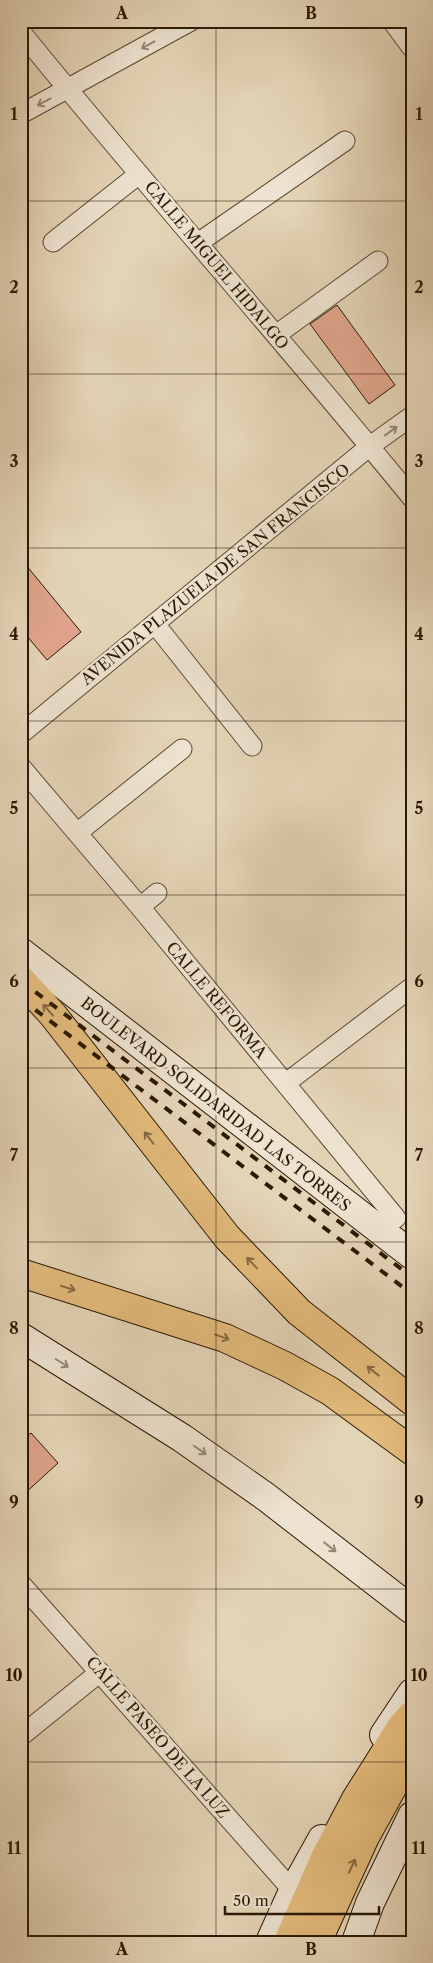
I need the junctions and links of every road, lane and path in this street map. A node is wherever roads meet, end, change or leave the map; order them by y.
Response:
1 (191, 21) edge
2 (392, 21) edge
3 (21, 32) edge
4 (412, 48) edge
5 (67, 90) junction
6 (21, 114) edge
7 (345, 141) dead end
8 (139, 174) junction
9 (53, 242) dead end
10 (198, 243) junction
11 (378, 261) dead end
12 (276, 335) junction
13 (412, 416) edge
14 (370, 446) junction
15 (412, 498) edge
16 (155, 624) junction
17 (21, 734) edge
18 (252, 746) dead end
19 (182, 749) dead end
20 (21, 767) edge
21 (77, 833) junction
22 (158, 893) dead end
23 (140, 906) junction
24 (21, 952) edge
25 (21, 980) edge
26 (412, 987) edge
27 (286, 1083) junction
28 (379, 1230) junction
29 (412, 1255) edge
30 (21, 1273) edge
31 (21, 1337) edge
32 (412, 1401) edge
33 (412, 1451) edge
34 (21, 1584) edge
35 (412, 1610) edge
36 (100, 1672) junction
37 (412, 1693) edge
38 (412, 1715) edge
39 (21, 1736) edge
40 (412, 1752) edge
41 (412, 1816) edge
42 (293, 1891) junction
43 (270, 1942) edge
44 (288, 1942) edge
45 (317, 1942) edge
46 (356, 1942) edge

1 -> 5 street
2 - 4 street
3 - 5 street, CALLE MIGUEL HIDALGO
5 -> 6 street
5 - 8 street, CALLE MIGUEL HIDALGO
7 - 10 street
8 - 9 street
8 - 10 street, CALLE MIGUEL HIDALGO
10 - 12 street, CALLE MIGUEL HIDALGO
11 - 12 street
12 - 14 street, CALLE MIGUEL HIDALGO
14 -> 13 street, AVENIDA PLAZUELA DE SAN FRANCISCO
14 - 15 street, CALLE MIGUEL HIDALGO
14 - 16 street, AVENIDA PLAZUELA DE SAN FRANCISCO
16 - 17 street, AVENIDA PLAZUELA DE SAN FRANCISCO
16 - 18 street
19 - 21 street
20 - 21 street, CALLE REFORMA
21 - 23 street, CALLE REFORMA
22 - 23 street
23 - 27 street, CALLE REFORMA
24 - 28 main road, BOULEVARD SOLIDARIDAD LAS TORRES
32 -> 25 main road, BOULEVARD SOLIDARIDAD LAS TORRES
26 - 27 street
27 - 28 street, CALLE REFORMA
28 - 29 main road, BOULEVARD SOLIDARIDAD LAS TORRES
30 -> 33 main road
31 -> 35 main road
34 - 36 street, CALLE PASEO DE LA LUZ
36 - 39 street
36 - 42 street, CALLE PASEO DE LA LUZ
37 - 42 main road
38 - 44 main road
45 -> 40 main road
41 - 46 main road
42 - 43 main road

